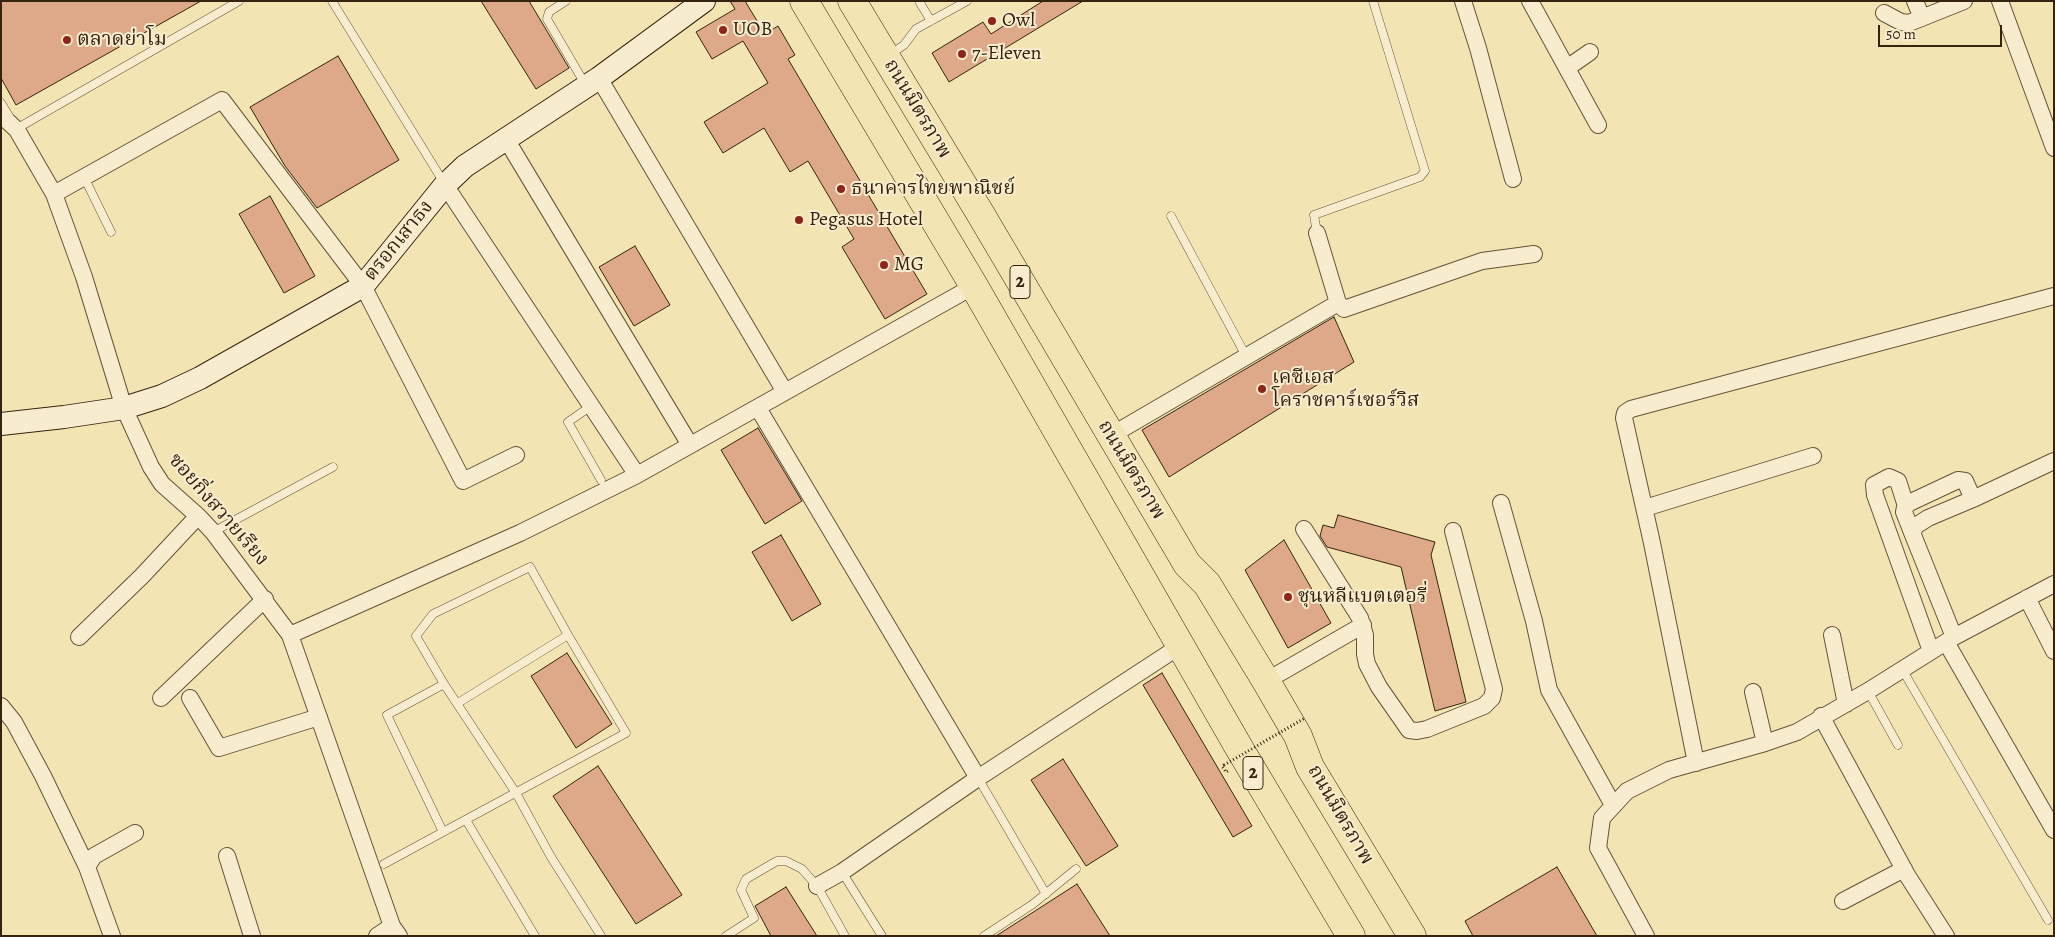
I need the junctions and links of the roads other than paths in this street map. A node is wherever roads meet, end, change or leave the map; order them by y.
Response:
1 (239, 1) edge
2 (332, 1) edge
3 (566, 1) edge
4 (704, 1) edge
5 (804, 1) edge
6 (852, 1) edge
7 (921, 1) edge
8 (967, 1) edge
9 (1373, 1) edge
10 (1464, 1) edge
11 (1530, 1) edge
12 (1914, 1) edge
13 (1964, 1) edge
14 (2000, 1) edge
15 (1884, 13) dead end
16 (1922, 18) junction
17 (932, 21) junction
18 (1590, 52) dead end
19 (886, 57) junction
20 (1566, 68) junction
21 (593, 82) junction
22 (1, 103) edge
23 (1, 115) edge
24 (1598, 125) dead end
25 (17, 130) junction
26 (506, 139) junction
27 (2054, 148) edge
28 (84, 177) junction
29 (1513, 179) dead end
30 (445, 184) junction
31 (54, 194) junction
32 (1171, 216) dead end
33 (111, 232) dead end
34 (1317, 232) joint
35 (1534, 254) dead end
36 (363, 286) junction
37 (974, 286) junction
38 (2054, 296) edge
39 (1338, 304) junction
40 (1246, 356) junction
41 (785, 392) junction
42 (591, 406) junction
43 (124, 408) junction
44 (758, 408) junction
45 (1, 424) edge
46 (1110, 436) junction
47 (690, 445) junction
48 (516, 455) dead end
49 (1812, 456) dead end
50 (2054, 461) edge
51 (333, 467) dead end
52 (637, 475) junction
53 (601, 480) dead end
54 (1972, 499) junction
55 (1501, 504) dead end
56 (1906, 506) junction
57 (1645, 508) junction
58 (198, 516) junction
59 (1304, 529) dead end
60 (1453, 531) dead end
61 (213, 532) junction
62 (1913, 535) junction
63 (2054, 584) edge
64 (1936, 594) junction
65 (2027, 598) junction
66 (265, 599) junction
67 (1914, 604) junction
68 (1363, 626) junction
69 (290, 635) junction
70 (568, 635) junction
71 (1832, 635) dead end
72 (79, 636) dead end
73 (1950, 639) junction
74 (1180, 646) junction
75 (1931, 651) junction
76 (2054, 651) edge
77 (1902, 669) junction
78 (1266, 681) junction
79 (444, 684) junction
80 (1868, 691) junction
81 (1753, 692) dead end
82 (161, 698) dead end
83 (190, 698) dead end
84 (458, 703) junction
85 (1846, 704) junction
86 (1, 706) edge
87 (1821, 716) junction
88 (319, 717) junction
89 (1765, 743) junction
90 (1898, 745) dead end
91 (1696, 764) junction
92 (978, 778) junction
93 (1264, 791) junction
94 (516, 793) junction
95 (1613, 804) junction
96 (466, 820) junction
97 (2054, 830) edge
98 (443, 832) junction
99 (135, 833) dead end
100 (227, 856) dead end
101 (384, 864) dead end
102 (87, 868) junction
103 (1076, 869) dead end
104 (1904, 869) junction
105 (842, 872) junction
106 (818, 886) junction
107 (1046, 894) junction
108 (1843, 901) dead end
109 (2048, 920) dead end
110 (396, 931) edge
111 (112, 936) edge
112 (252, 936) edge
113 (377, 936) edge
114 (535, 936) edge
115 (601, 936) edge
116 (726, 936) edge
117 (845, 936) edge
118 (882, 936) edge
119 (984, 936) edge
120 (1351, 936) edge
121 (1372, 936) edge
122 (1412, 936) edge
123 (1646, 936) edge
124 (1946, 936) edge

1 - 25 lane
2 - 30 lane
3 - 21 lane
4 - 21 street, ตรอกเสาธง
5 - 37 highway, ถนนมิตรภาพ / 2
6 - 19 highway, ถนนมิตรภาพ / 2
7 - 17 lane
8 - 17 lane
9 - 34 lane
10 - 29 street
11 - 20 street
12 - 16 street
13 - 16 street
14 - 27 street
15 - 16 street
17 - 19 lane
18 - 20 street
19 - 46 highway, ถนนมิตรภาพ / 2
20 - 24 street
21 - 26 street, ตรอกเสาธง
21 - 41 street
22 - 25 lane
23 - 25 street, ซอยกิ่งสวายเรียง
25 - 31 street, ซอยกิ่งสวายเรียง
26 - 30 street, ตรอกเสาธง
26 - 47 street
28 - 31 street
28 - 33 lane
28 - 36 street
30 - 36 street, ตรอกเสาธง
30 - 42 street
31 - 43 street, ซอยกิ่งสวายเรียง
32 - 40 lane
34 - 39 street
35 - 39 street
36 - 43 street, ตรอกเสาธง
36 - 48 street
37 - 41 street
37 - 74 highway, ถนนมิตรภาพ / 2
38 - 57 street
39 - 40 street
40 - 46 street
41 - 44 street
42 - 52 street
42 - 53 lane
43 - 45 street, ตรอกเสาธง
43 - 58 street, ซอยกิ่งสวายเรียง
44 - 47 street
44 - 92 street
46 - 78 highway, ถนนมิตรภาพ / 2
47 - 52 street
49 - 57 street
50 - 54 street
51 - 61 lane
52 - 69 street
54 - 56 street
54 - 62 street
55 - 95 street
56 - 62 street
56 - 67 street
57 - 91 street
58 - 61 street, ซอยกิ่งสวายเรียง
58 - 72 street
59 - 68 street
60 - 68 street
61 - 66 street, ซอยกิ่งสวายเรียง
62 - 64 street
63 - 65 street
64 - 67 street
64 - 73 street
65 - 73 street
65 - 76 street
66 - 69 street, ซอยกิ่งสวายเรียง
66 - 82 street
67 - 75 street
68 - 78 street
69 - 88 street, ซอยกิ่งสวายเรียง
70 - 79 lane
70 - 84 lane
70 - 94 lane
71 - 85 street
73 - 75 street
73 - 97 street
74 - 92 street
74 - 93 highway, ถนนมิตรภาพ / 2
75 - 77 street
77 - 80 street
77 - 109 lane
78 - 122 highway, ถนนมิตรภาพ / 2
79 - 84 lane
79 - 98 lane
80 - 85 street
80 - 90 lane
81 - 89 street
83 - 88 street
84 - 94 lane
85 - 87 street
86 - 102 street
87 - 89 street
87 - 104 street
88 - 110 street, ซอยกิ่งสวายเรียง
89 - 91 street
91 - 95 street
92 - 105 street
92 - 107 lane
93 - 120 highway, ถนนมิตรภาพ / 2
93 - 121 highway
94 - 96 lane
94 - 115 lane
95 - 123 street
96 - 98 lane
96 - 114 lane
98 - 101 lane
99 - 102 street
100 - 112 street
102 - 111 street
103 - 107 lane
104 - 108 street
104 - 124 street
105 - 106 street
105 - 118 lane
106 - 116 lane
106 - 117 lane
107 - 119 lane
110 - 113 street

